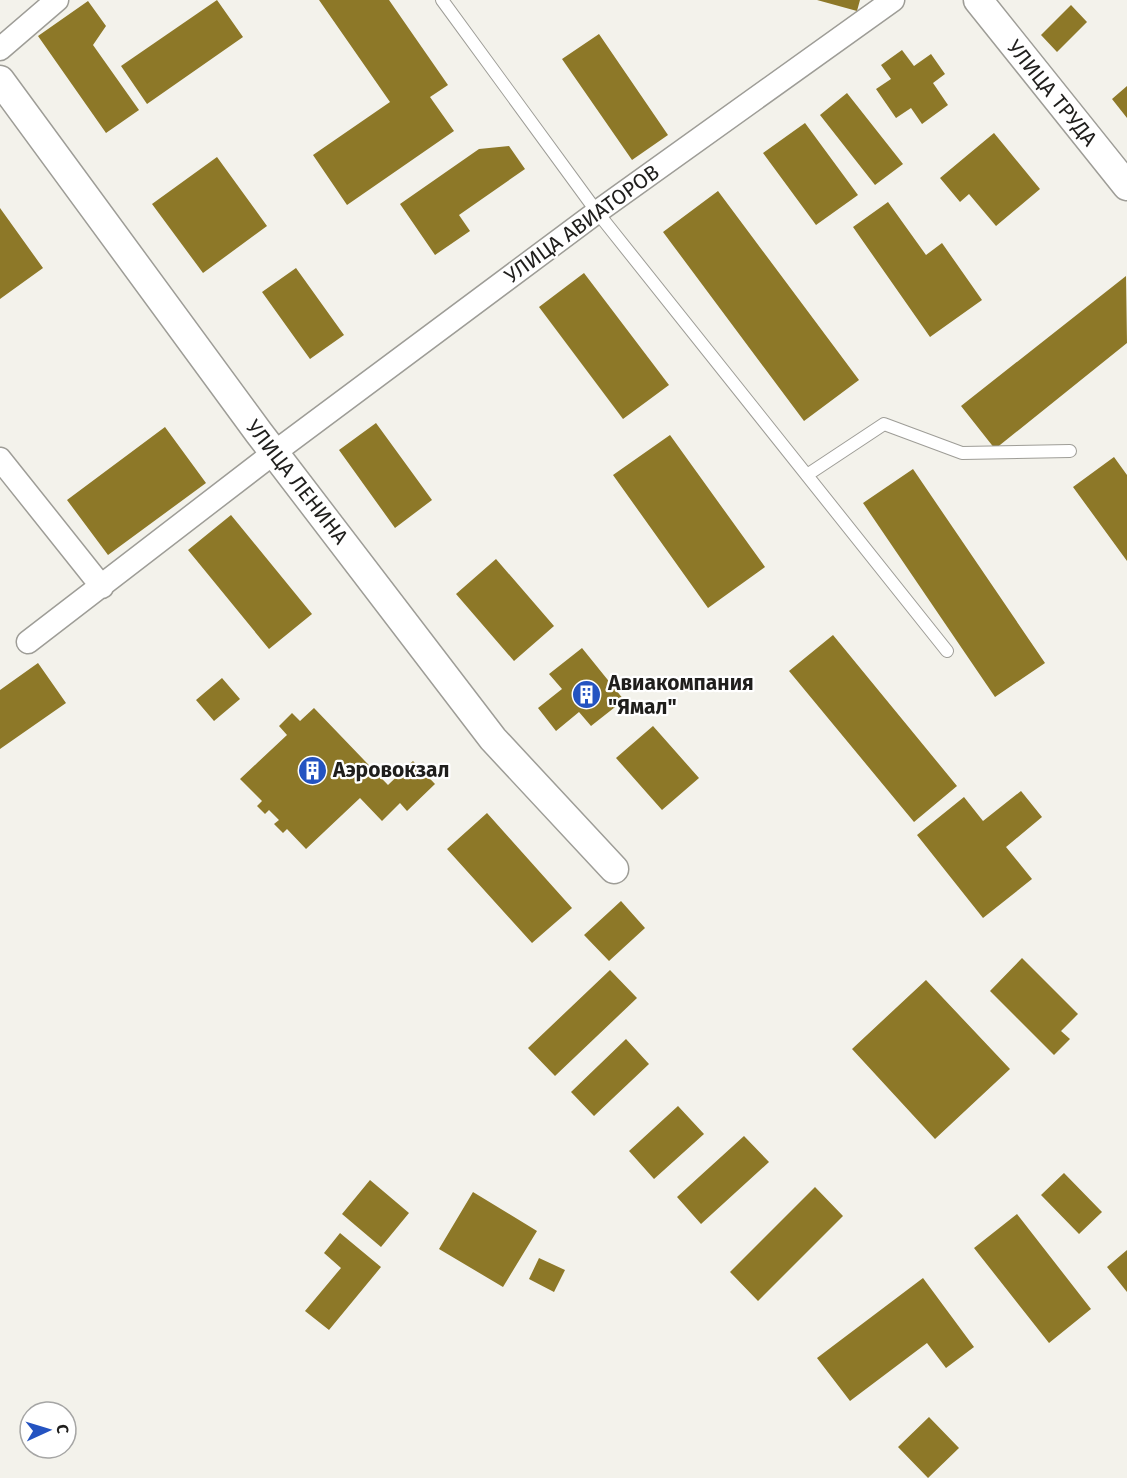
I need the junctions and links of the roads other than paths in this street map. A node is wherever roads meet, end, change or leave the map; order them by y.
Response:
1 (57, 0) edge
2 (442, 0) edge
3 (893, 0) edge
4 (978, 0) edge
5 (0, 49) edge
6 (0, 80) edge
7 (1127, 186) edge
8 (597, 212) junction
9 (1070, 451) dead end
10 (274, 452) junction
11 (0, 459) edge
12 (807, 475) junction
13 (102, 587) junction
14 (28, 642) dead end
15 (947, 651) dead end
16 (614, 869) dead end

1 - 5 street
2 - 8 lane
3 - 8 street, УЛИЦА АВИАТОРОВ
4 - 7 street, УЛИЦА ТРУДА
6 - 10 street, УЛИЦА ЛЕНИНА
8 - 10 street, УЛИЦА АВИАТОРОВ
8 - 12 lane
9 - 12 lane
10 - 13 street, УЛИЦА АВИАТОРОВ
10 - 16 street, УЛИЦА ЛЕНИНА
11 - 13 street
12 - 15 lane
13 - 14 street, УЛИЦА АВИАТОРОВ

